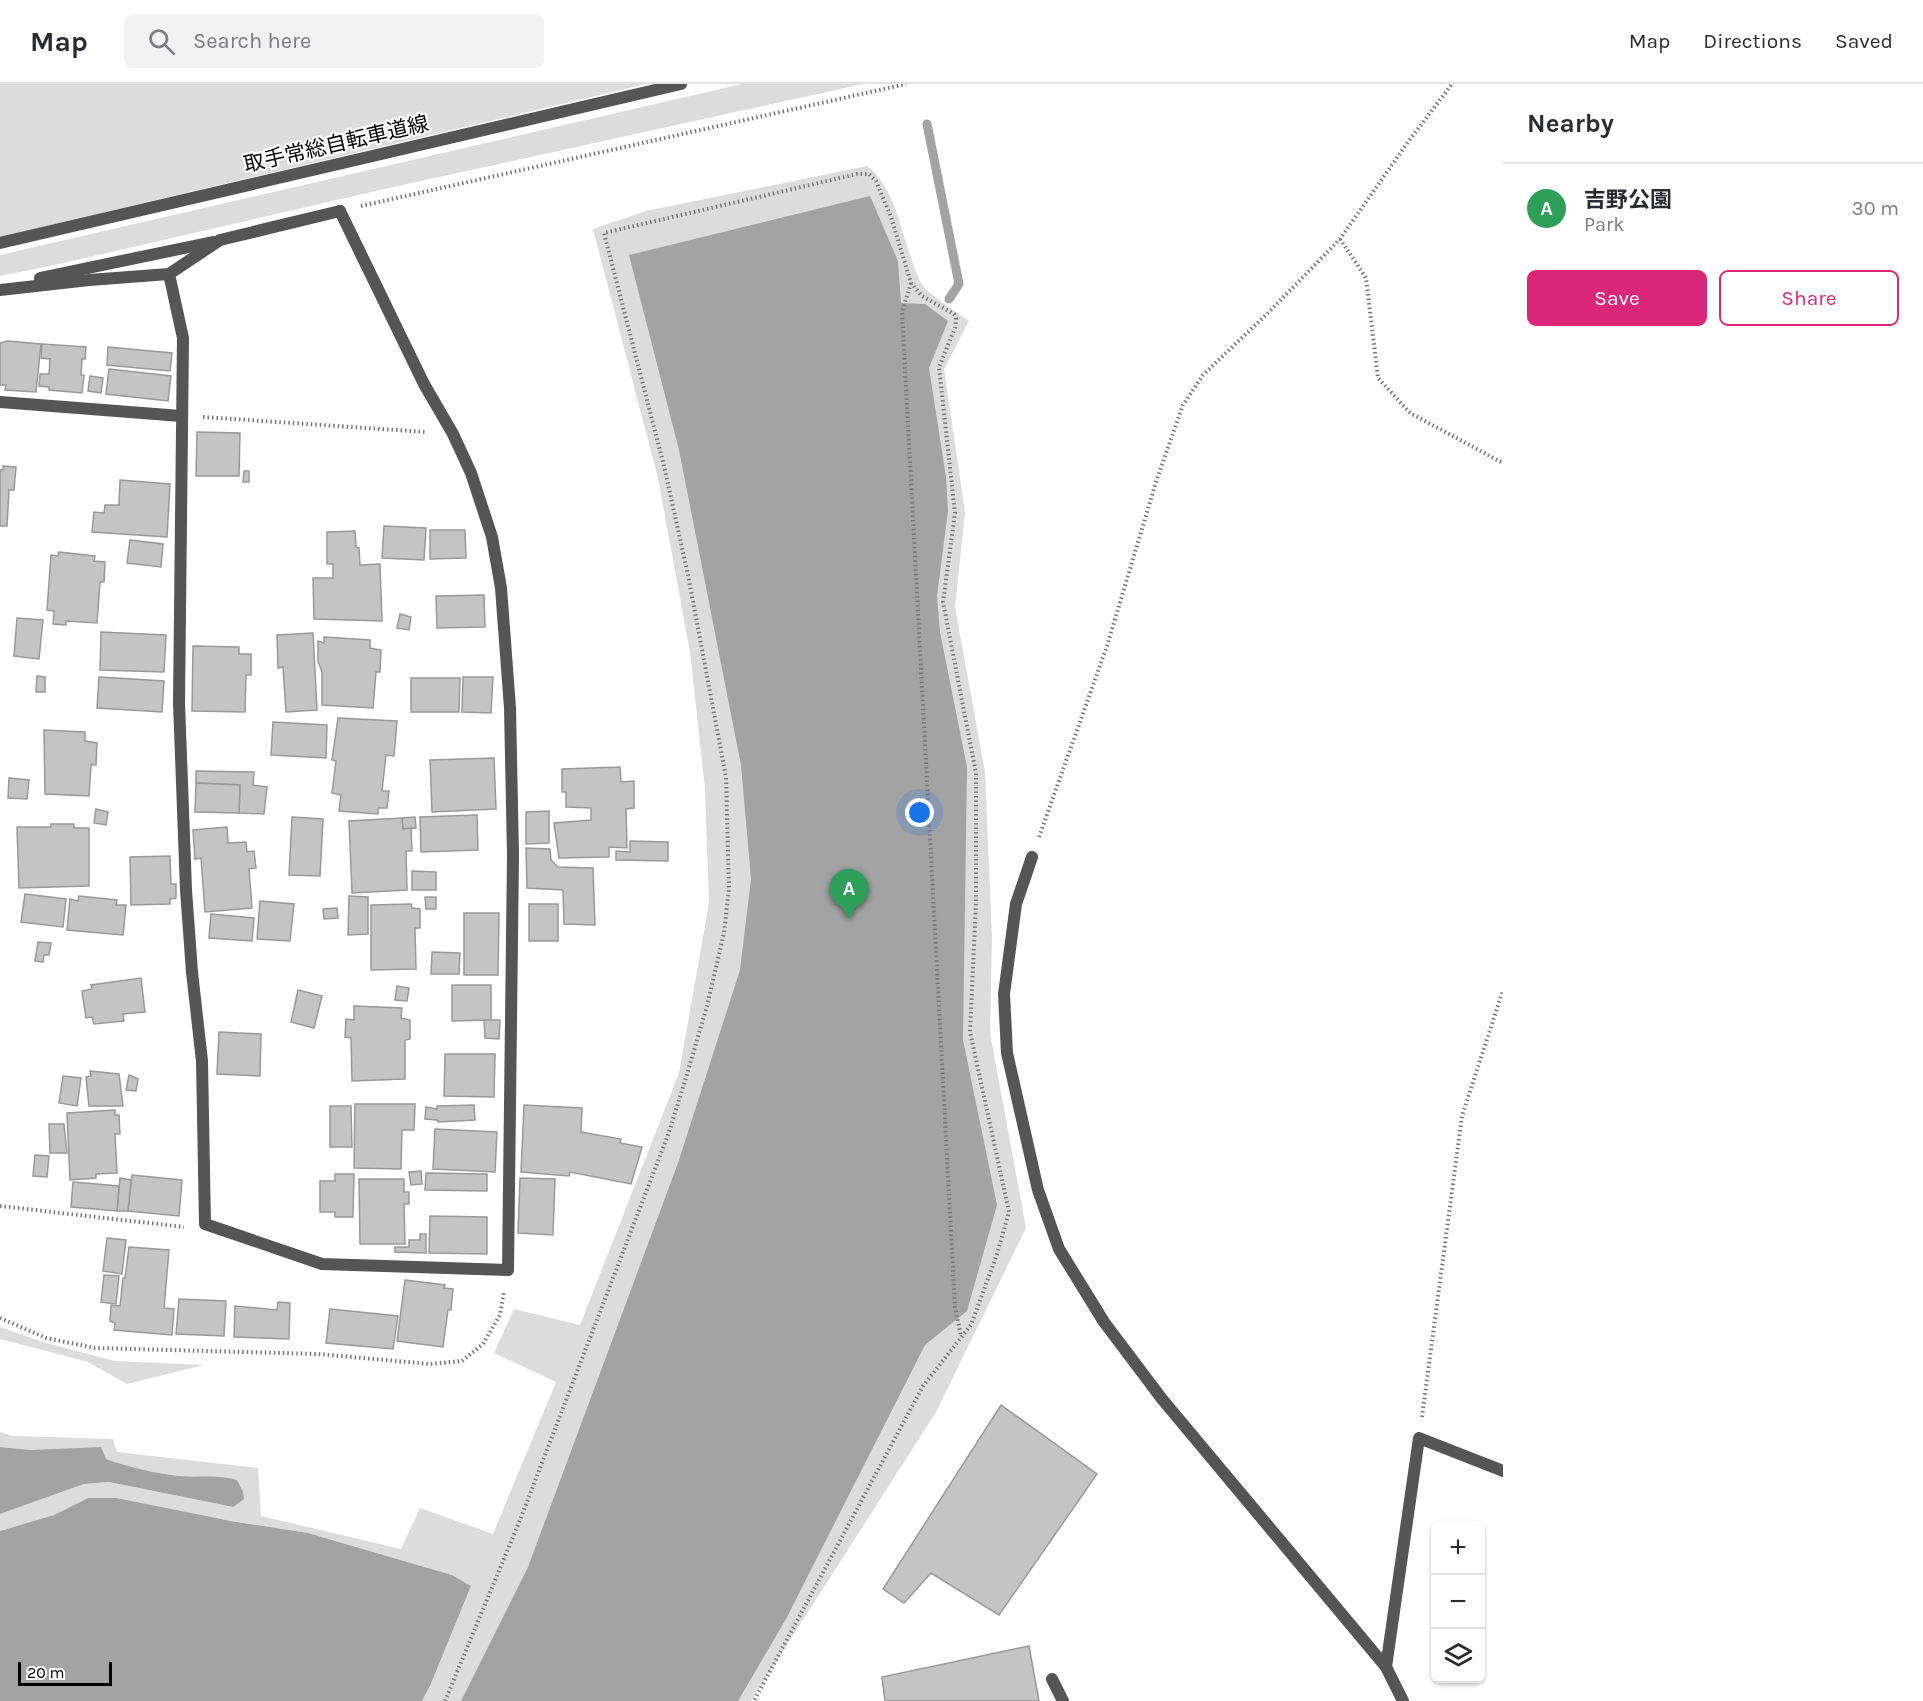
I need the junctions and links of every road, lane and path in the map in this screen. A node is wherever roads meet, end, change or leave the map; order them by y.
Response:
1 (681, 84) edge
2 (906, 84) edge
3 (1452, 84) edge
4 (340, 211) junction
5 (1340, 239) junction
6 (220, 240) junction
7 (0, 243) edge
8 (169, 274) junction
9 (911, 283) junction
10 (0, 288) edge
11 (0, 402) edge
12 (182, 416) junction
13 (453, 434) junction
14 (1503, 463) edge
15 (1032, 856) joint
16 (1503, 990) edge
17 (0, 1206) edge
18 (205, 1224) junction
19 (508, 1270) junction
20 (0, 1318) edge
21 (961, 1337) junction
22 (1419, 1438) junction
23 (1503, 1471) edge
24 (1386, 1667) junction
25 (1052, 1679) dead end
26 (445, 1701) edge
27 (754, 1701) edge
28 (1063, 1701) edge
29 (1403, 1701) edge

1 - 7 street, 取手常総自転車道線
2 - 4 path
3 - 5 path
4 - 6 street
4 - 13 street
5 - 14 path
5 - 15 path
6 - 8 street
6 - 10 street
8 - 10 street
8 - 12 street
9 - 21 path
9 - 21 path
9 - 26 path
11 - 12 street
12 - 13 path
12 - 18 street
13 - 19 street
15 - 24 street
16 - 22 path
17 - 18 path
18 - 19 street
19 - 20 path
21 - 27 path
22 - 23 street
22 - 24 street
24 - 29 street
25 - 28 street

